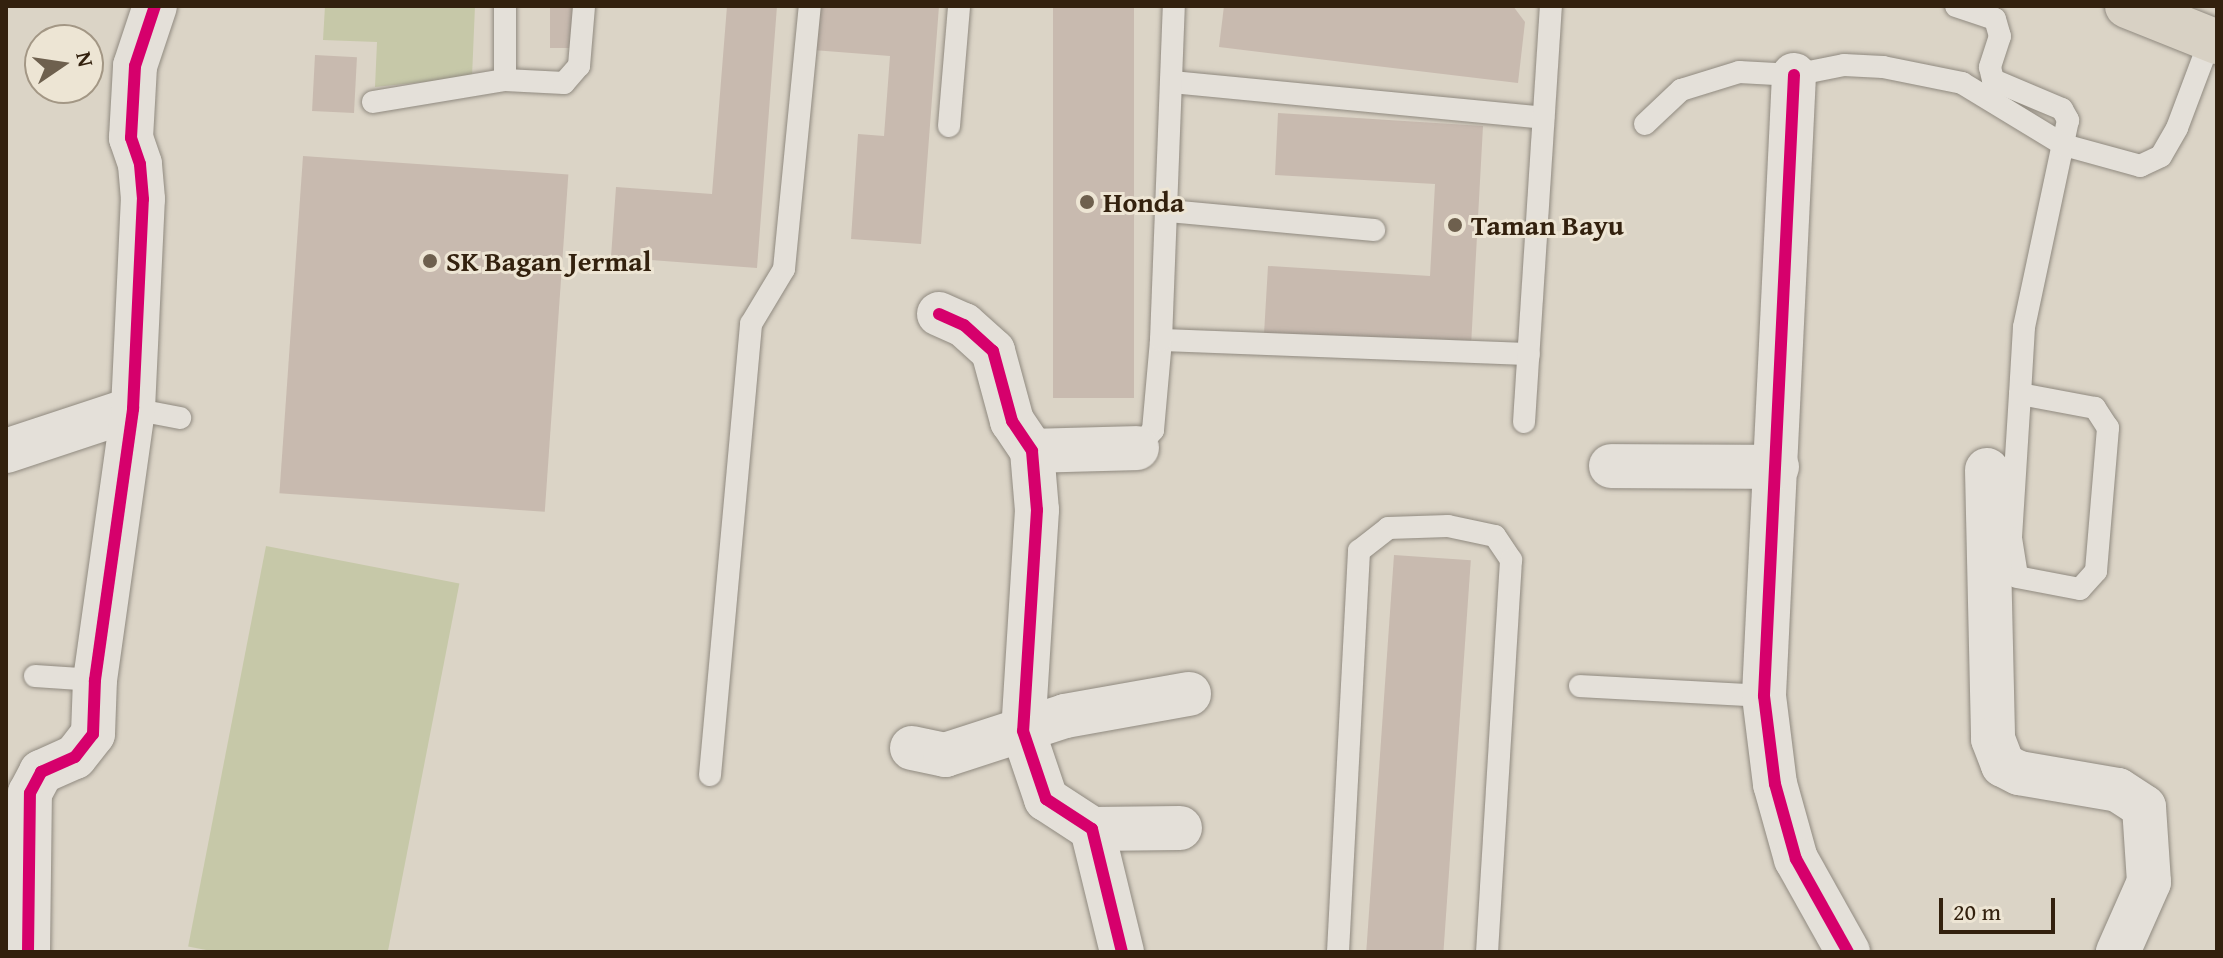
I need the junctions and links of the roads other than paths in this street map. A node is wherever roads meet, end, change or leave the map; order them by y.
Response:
1 (155, 6) edge
2 (505, 6) edge
3 (584, 6) edge
4 (810, 6) edge
5 (959, 6) edge
6 (1174, 6) edge
7 (1551, 6) edge
8 (1956, 6) edge
9 (2127, 6) edge
10 (2213, 41) edge
11 (1794, 75) junction
12 (505, 80) junction
13 (1172, 82) junction
14 (373, 102) dead end
15 (1543, 118) junction
16 (1645, 124) dead end
17 (949, 126) dead end
18 (2064, 145) junction
19 (1169, 211) junction
20 (1374, 230) dead end
21 (939, 314) dead end
22 (1161, 340) junction
23 (1529, 354) junction
24 (2020, 394) junction
25 (133, 409) junction
26 (180, 418) dead end
27 (1524, 422) dead end
28 (1137, 448) joint
29 (6, 451) edge
30 (1032, 451) junction
31 (1611, 466) dead end
32 (1777, 467) junction
33 (1987, 470) dead end
34 (35, 676) dead end
35 (95, 680) junction
36 (1580, 686) dead end
37 (1189, 694) dead end
38 (1764, 696) junction
39 (1023, 731) junction
40 (912, 748) dead end
41 (710, 775) dead end
42 (1180, 828) dead end
43 (1092, 829) junction
44 (28, 952) edge
45 (1122, 952) edge
46 (1338, 952) edge
47 (1487, 952) edge
48 (1848, 952) edge
49 (2118, 952) edge

1 - 25 street
2 - 12 lane
3 - 12 lane
4 - 41 lane
5 - 17 lane
6 - 13 lane
7 - 15 lane
8 - 18 lane
9 - 10 main road
10 - 18 lane
11 - 16 lane
11 - 18 lane
11 - 32 street
12 - 14 lane
13 - 15 lane
13 - 19 lane
15 - 23 lane
18 - 24 lane
19 - 20 lane
19 - 22 lane
21 - 30 street
22 - 23 lane
22 - 28 lane
23 - 27 lane
24 - 24 lane
25 - 26 lane
25 - 29 street
25 - 35 street
28 - 30 street
30 - 39 street
31 - 32 street
32 - 38 street
33 - 49 street
34 - 35 lane
35 - 44 street
36 - 38 lane
37 - 39 street
38 - 48 street
39 - 40 street
39 - 43 street
42 - 43 street
43 - 45 street
46 - 47 lane

